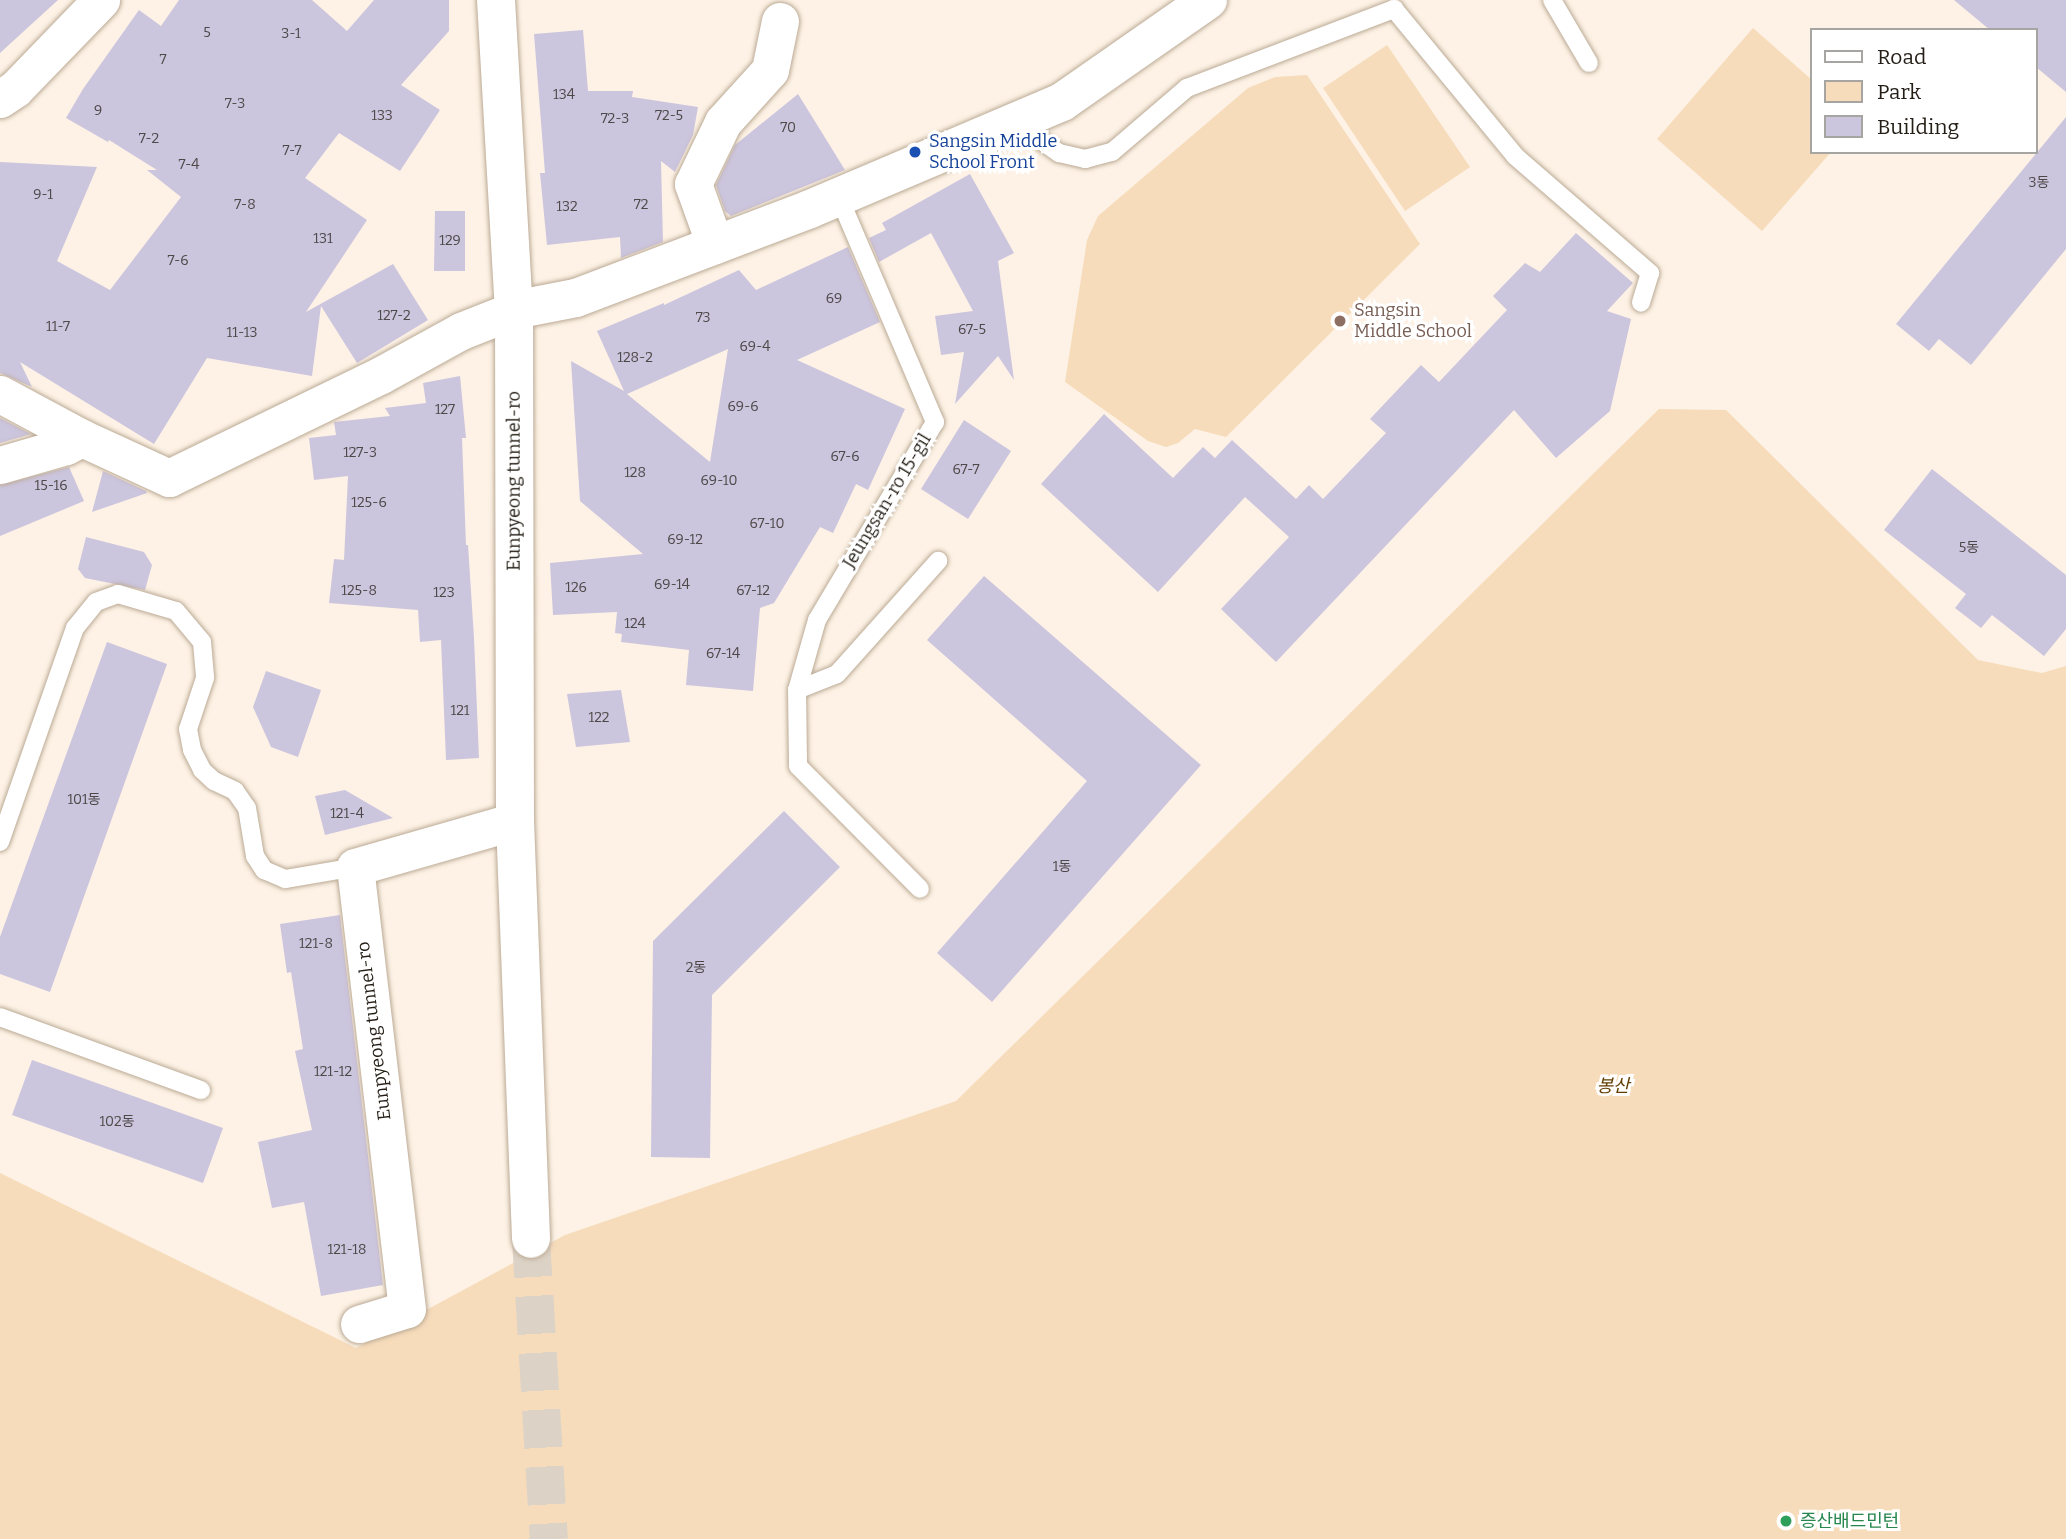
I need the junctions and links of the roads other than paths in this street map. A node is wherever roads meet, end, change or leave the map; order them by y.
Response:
1 (101, 0) edge
2 (496, 0) edge
3 (1208, 0) edge
4 (1552, 0) edge
5 (780, 21) dead end
6 (1589, 63) dead end
7 (0, 99) edge
8 (1015, 122) junction
9 (839, 197) junction
10 (715, 245) junction
11 (1641, 303) dead end
12 (514, 310) junction
13 (0, 394) edge
14 (82, 438) junction
15 (0, 465) edge
16 (937, 561) dead end
17 (797, 690) junction
18 (515, 821) junction
19 (0, 842) edge
20 (355, 867) junction
21 (920, 889) dead end
22 (0, 1017) edge
23 (201, 1090) dead end
24 (531, 1239) tunnel mouth
25 (359, 1324) dead end

1 - 7 street
2 - 12 main road, Eunpyeong tunnel-ro
3 - 8 main road
4 - 6 lane
5 - 10 street
8 - 9 main road
8 - 11 lane
9 - 10 main road
9 - 17 lane, Jeungsan-ro 15-gil
10 - 12 main road
12 - 14 street
12 - 18 main road, Eunpyeong tunnel-ro
13 - 14 street
14 - 15 street
16 - 17 lane
17 - 21 lane
18 - 20 street
18 - 24 main road, Eunpyeong tunnel-ro
19 - 20 lane
20 - 25 street, Eunpyeong tunnel-ro
22 - 23 lane

